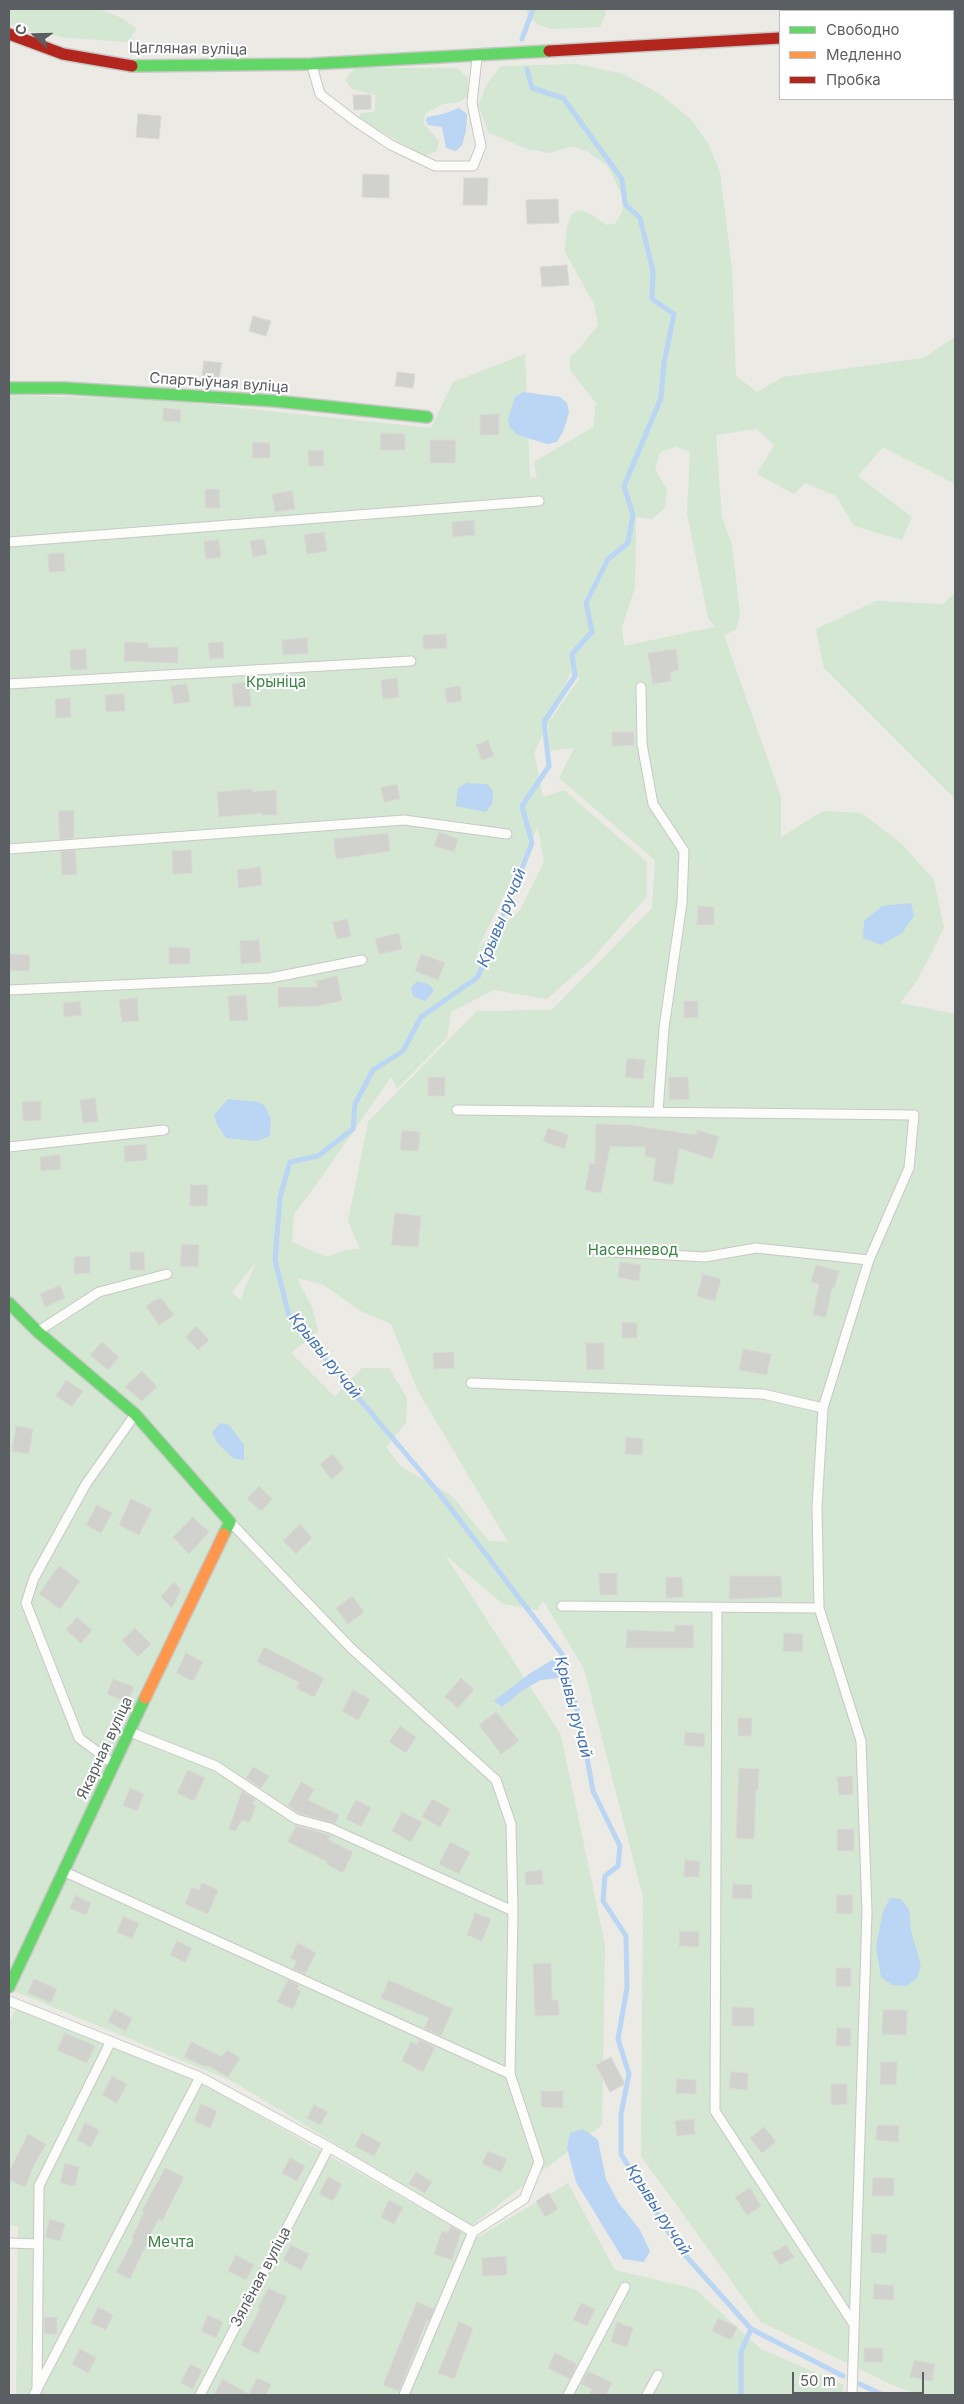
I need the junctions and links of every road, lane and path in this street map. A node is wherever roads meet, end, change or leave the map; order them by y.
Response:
1 (9, 34) edge
2 (779, 38) edge
3 (477, 56) junction
4 (311, 64) junction
5 (9, 388) edge
6 (427, 417) dead end
7 (539, 501) dead end
8 (9, 542) edge
9 (410, 661) dead end
10 (9, 684) edge
11 (641, 687) dead end
12 (507, 834) dead end
13 (9, 848) edge
14 (362, 960) dead end
15 (9, 990) edge
16 (457, 1110) dead end
17 (658, 1112) junction
18 (164, 1130) dead end
19 (9, 1147) edge
20 (597, 1251) dead end
21 (869, 1260) junction
22 (167, 1274) dead end
23 (9, 1302) edge
24 (38, 1332) junction
25 (471, 1383) dead end
26 (823, 1408) junction
27 (135, 1414) junction
28 (230, 1522) junction
29 (562, 1606) dead end
30 (717, 1608) junction
31 (820, 1608) junction
32 (128, 1732) junction
33 (113, 1764) junction
34 (64, 1872) junction
35 (513, 1911) junction
36 (9, 1987) edge
37 (9, 2001) edge
38 (111, 2041) junction
39 (510, 2074) junction
40 (200, 2077) junction
41 (329, 2147) junction
42 (474, 2232) junction
43 (9, 2243) edge
44 (38, 2244) junction
45 (625, 2287) dead end
46 (854, 2323) junction
47 (658, 2375) dead end
48 (35, 2392) edge
49 (200, 2395) edge
50 (404, 2395) edge
51 (568, 2395) edge
52 (647, 2395) edge
53 (852, 2395) edge

1 - 4 street, Цагляная вуліца
2 - 3 street, Цагляная вуліца
3 - 4 street, Цагляная вуліца
3 - 4 lane
5 - 6 street, Спартыўная вуліца
7 - 8 lane
9 - 10 lane
11 - 17 lane
12 - 13 lane
14 - 15 lane
16 - 17 lane
17 - 21 lane
18 - 19 lane
20 - 21 lane
21 - 26 lane
22 - 24 lane
23 - 24 street
24 - 27 street
25 - 26 lane
26 - 31 lane
27 - 28 street
27 - 33 lane
28 - 32 street, Якарная вуліца
28 - 35 lane
29 - 30 lane
30 - 31 lane
30 - 46 lane
31 - 46 lane
32 - 33 street, Якарная вуліца
32 - 35 lane
33 - 34 street, Якарная вуліца
34 - 36 street, Якарная вуліца
34 - 39 lane
35 - 39 lane
37 - 38 lane
38 - 40 lane
38 - 44 lane
39 - 42 lane
40 - 41 lane
40 - 48 lane
41 - 42 lane
41 - 49 lane, Зялёная вуліца
42 - 50 lane
43 - 44 lane
44 - 48 lane
45 - 51 lane
46 - 53 lane
47 - 52 lane

